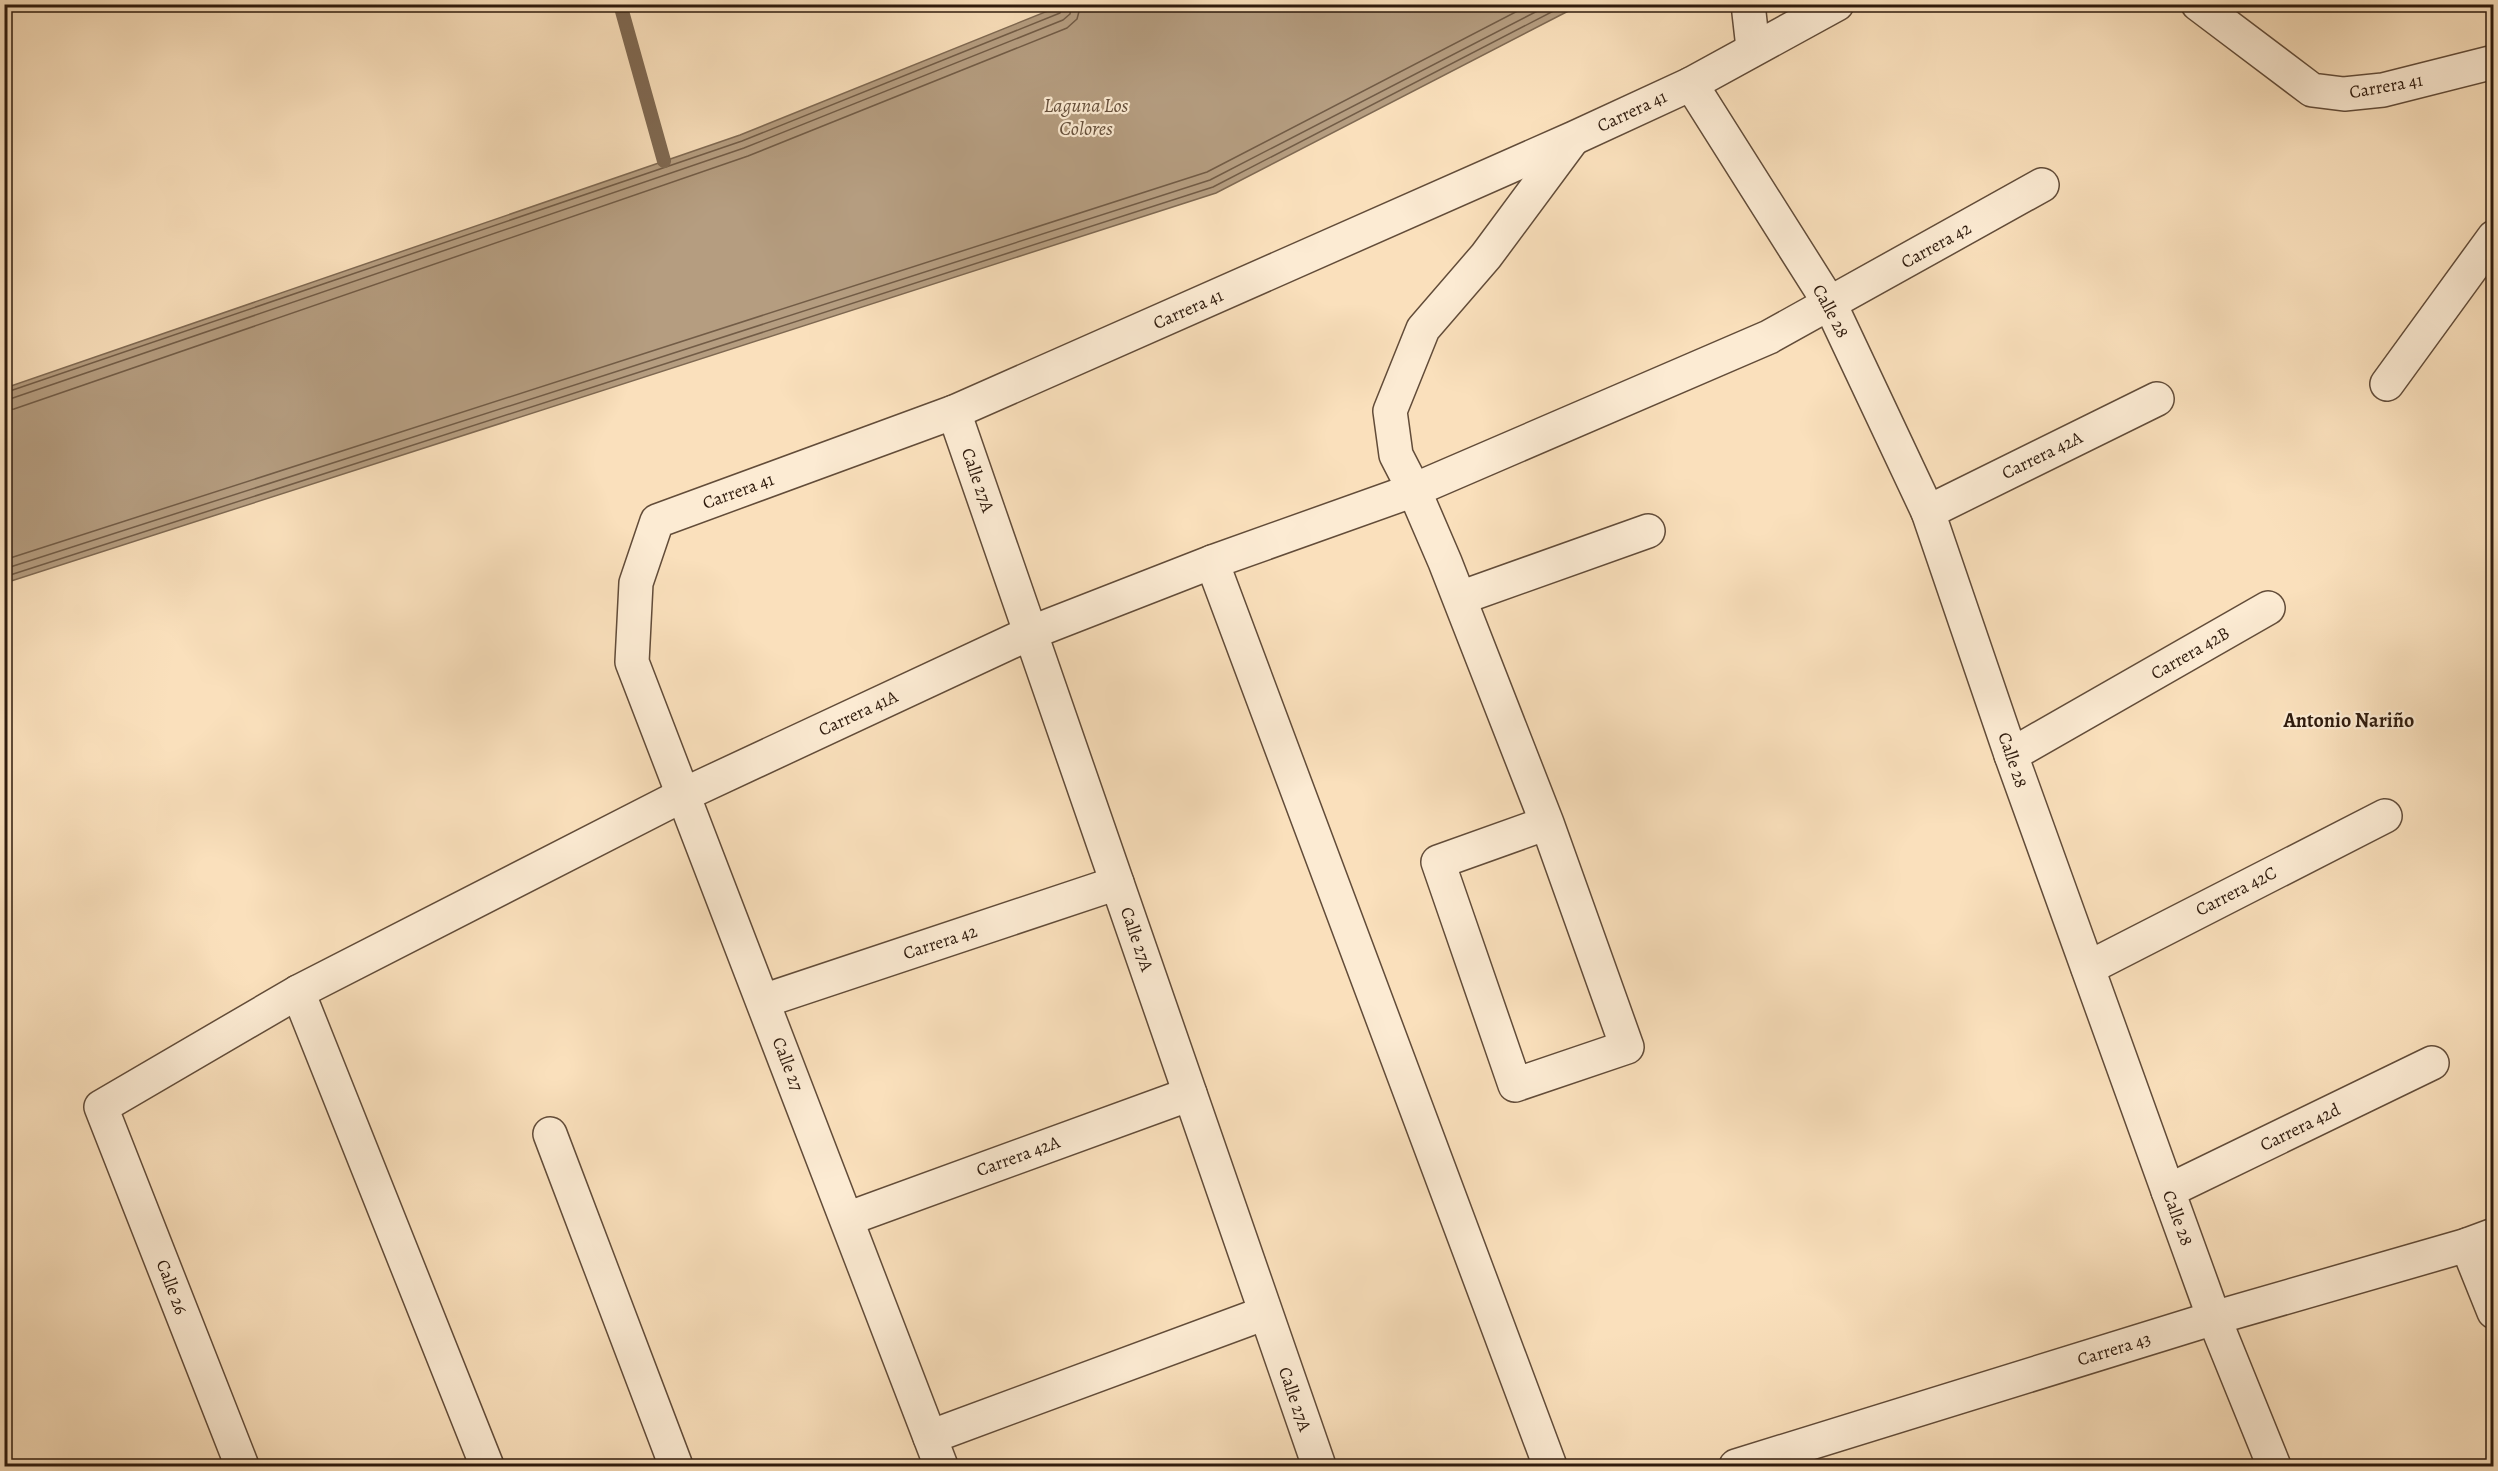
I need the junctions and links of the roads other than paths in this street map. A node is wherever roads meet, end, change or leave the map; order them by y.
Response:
1 (1748, 4) edge
2 (1837, 4) edge
3 (2198, 4) edge
4 (1753, 48) junction
5 (2493, 62) edge
6 (1691, 84) junction
7 (1574, 138) junction
8 (2042, 185) dead end
9 (2493, 237) edge
10 (1830, 304) junction
11 (2386, 384) dead end
12 (2157, 399) dead end
13 (954, 412) junction
14 (1414, 490) junction
15 (1928, 512) junction
16 (1648, 531) dead end
17 (1212, 562) junction
18 (1460, 598) junction
19 (2268, 608) dead end
20 (1030, 633) junction
21 (632, 662) joint
22 (2011, 755) junction
23 (685, 794) junction
24 (2385, 816) dead end
25 (1547, 823) junction
26 (1117, 884) junction
27 (2088, 968) junction
28 (298, 992) junction
29 (763, 1001) junction
30 (2432, 1063) dead end
31 (1190, 1094) junction
32 (101, 1107) joint
33 (550, 1134) dead end
34 (2168, 1191) junction
35 (847, 1219) junction
36 (2480, 1240) edge
37 (2493, 1312) edge
38 (1265, 1313) junction
39 (2214, 1318) junction
40 (936, 1452) edge
41 (242, 1467) edge
42 (487, 1467) edge
43 (676, 1467) edge
44 (1319, 1467) edge
45 (1550, 1467) edge
46 (1736, 1467) edge
47 (2274, 1467) edge

1 - 4 street
2 - 4 street, Carrera 41
3 - 5 street, Carrera 41
4 - 6 street, Carrera 41
6 - 7 street, Carrera 41
6 - 10 street, Calle 28
7 - 13 street, Carrera 41
7 - 14 street
8 - 10 street, Carrera 42
9 - 11 street
10 - 14 street, Carrera 42
10 - 15 street, Calle 28
12 - 15 street, Carrera 42A
13 - 20 street, Calle 27A
13 - 21 street, Carrera 41
14 - 17 street, Carrera 41A
14 - 18 street
15 - 22 street, Calle 28
16 - 18 street
17 - 20 street, Carrera 41A
17 - 45 street
18 - 25 street
19 - 22 street, Carrera 42B
20 - 23 street, Carrera 41A
20 - 26 street, Calle 27A
21 - 23 street, Calle 27
22 - 27 street, Calle 28
23 - 28 street, Carrera 41A
23 - 29 street, Calle 27
24 - 27 street, Carrera 42C
25 - 25 street
26 - 29 street, Carrera 42
26 - 31 street, Calle 27A
27 - 34 street, Calle 28
28 - 32 street, Carrera 41A
28 - 42 street
29 - 35 street, Calle 27
30 - 34 street, Carrera 42d
31 - 35 street, Carrera 42A
31 - 38 street, Calle 27A
32 - 41 street, Calle 26
33 - 43 street
34 - 39 street, Calle 28
35 - 40 street, Calle 27
36 - 37 street
36 - 39 street, Carrera 43
38 - 40 street
38 - 44 street, Calle 27A
39 - 46 street, Carrera 43
39 - 47 street, Calle 28

